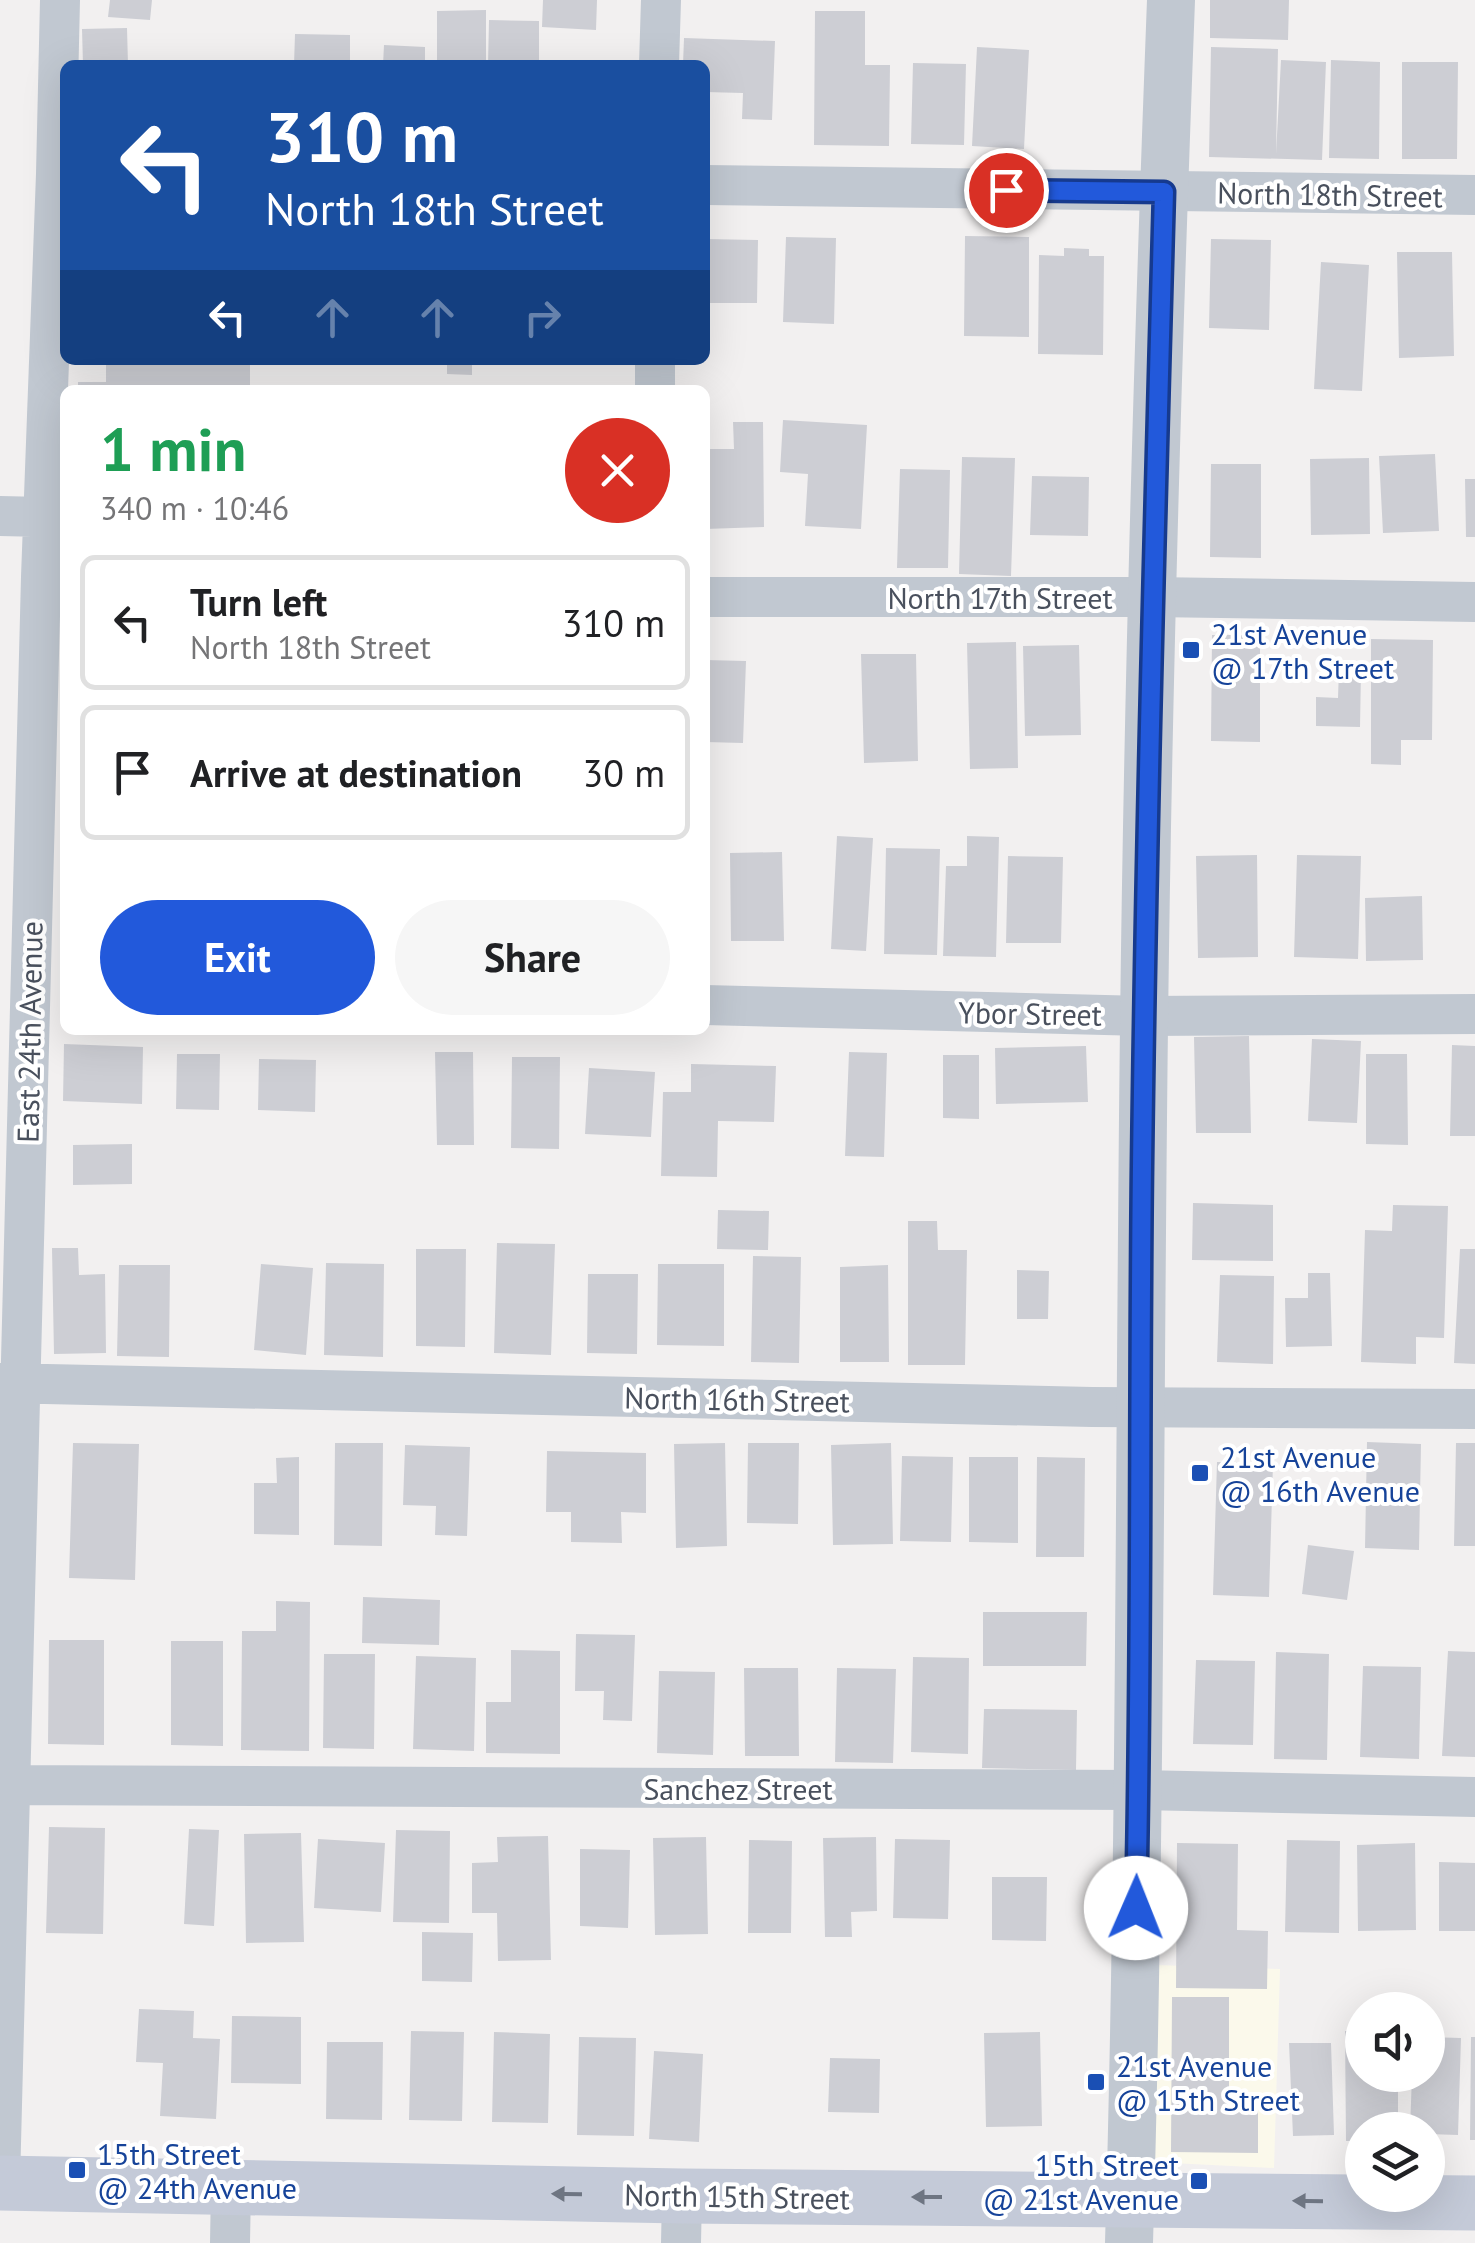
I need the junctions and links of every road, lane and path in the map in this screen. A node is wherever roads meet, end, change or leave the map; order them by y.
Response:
1 (60, 0) edge
2 (660, 0) edge
3 (1170, 0) edge
4 (60, 60) edge
5 (659, 60) edge
6 (710, 184) edge
7 (1164, 192) junction
8 (60, 193) edge
9 (1475, 195) edge
10 (0, 516) edge
11 (43, 516) junction
12 (53, 578) edge
13 (710, 597) edge
14 (1152, 597) junction
15 (1475, 602) edge
16 (48, 990) edge
17 (710, 1005) edge
18 (1475, 1014) edge
19 (1144, 1016) junction
20 (11, 1383) edge
21 (1140, 1408) junction
22 (1475, 1409) edge
23 (4, 1785) edge
24 (1139, 1790) junction
25 (1475, 1797) edge
26 (0, 2183) edge
27 (231, 2186) junction
28 (1475, 2203) edge
29 (681, 2220) edge
30 (1129, 2221) edge
31 (230, 2243) edge

1 - 4 street, East 24th Avenue
2 - 5 street
3 - 7 street
6 - 7 street, North 18th Street
7 - 9 street, North 18th Street
7 - 14 street
8 - 11 street, East 24th Avenue
10 - 11 street
11 - 12 street, East 24th Avenue
12 - 16 street, East 24th Avenue
13 - 14 street, North 17th Street
14 - 15 street, North 17th Street
14 - 19 street
16 - 20 street, East 24th Avenue
17 - 19 street, Ybor Street
18 - 19 street, Ybor Street
19 - 21 street
20 - 21 street, North 16th Street
20 - 23 street, East 24th Avenue
21 - 22 street, North 16th Street
21 - 24 street
23 - 24 street, Sanchez Street
23 - 26 street, East 24th Avenue
24 - 25 street, Sanchez Street
24 - 30 street
26 - 27 main road, North 15th Street
29 -> 27 main road, North 15th Street
27 - 31 street
28 -> 30 main road, North 15th Street
30 -> 29 main road, North 15th Street

